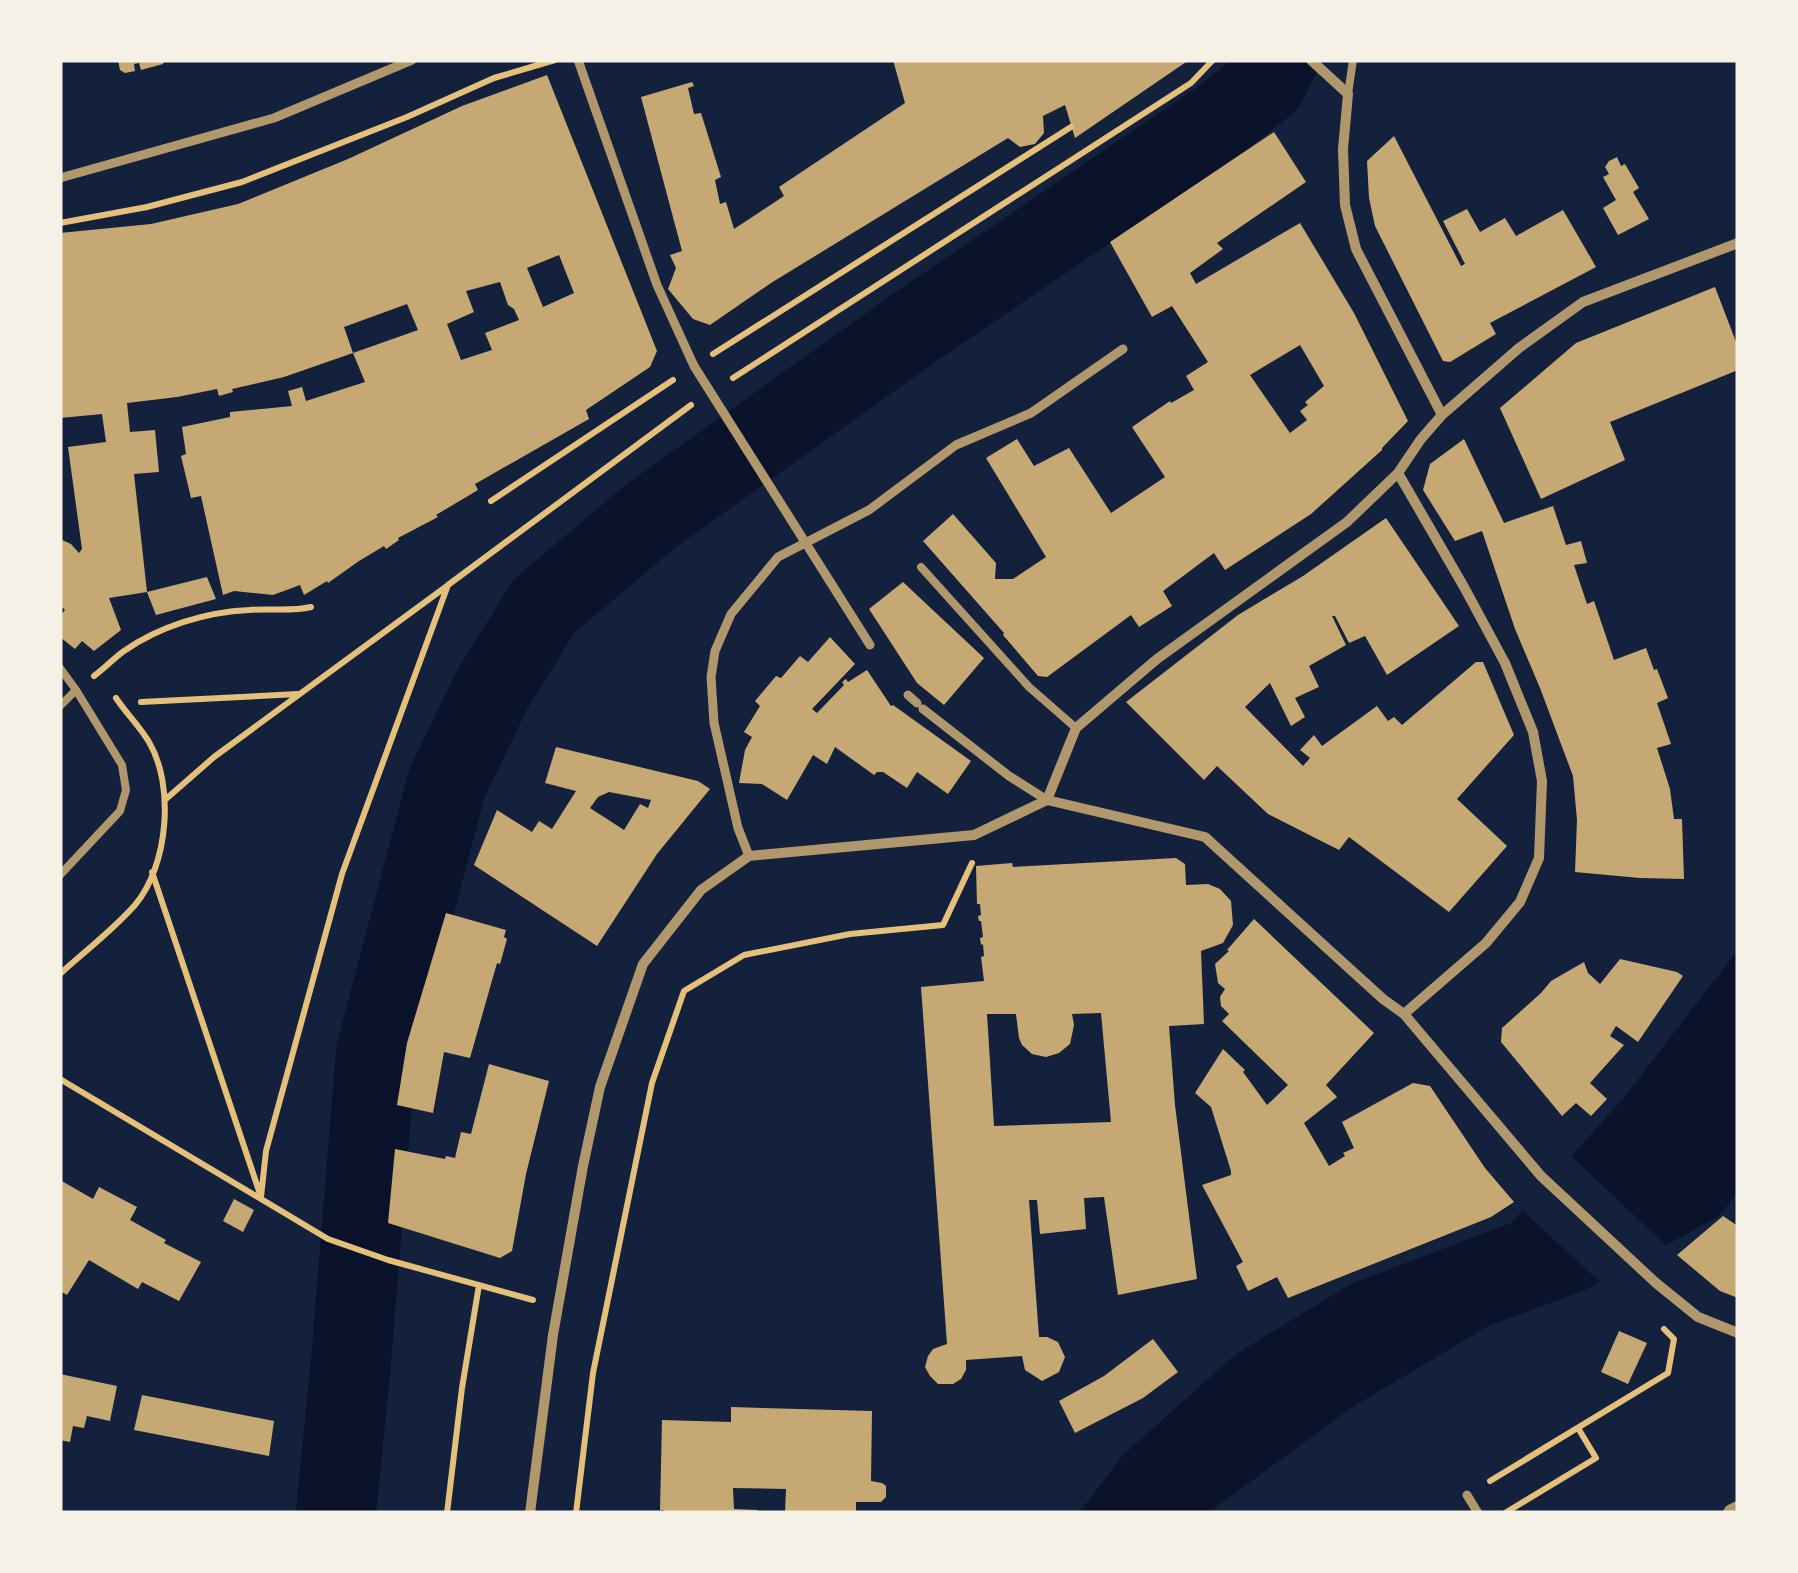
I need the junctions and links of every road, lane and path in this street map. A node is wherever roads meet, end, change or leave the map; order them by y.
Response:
1 (412, 60) edge
2 (555, 60) edge
3 (578, 60) edge
4 (1213, 60) edge
5 (1312, 60) edge
6 (1353, 60) edge
7 (1348, 94) junction
8 (1071, 128) dead end
9 (60, 178) edge
10 (60, 223) edge
11 (1736, 244) edge
12 (1123, 349) dead end
13 (694, 366) junction
14 (728, 381) dead end
15 (691, 405) dead end
16 (1442, 415) junction
17 (1398, 473) junction
18 (490, 501) dead end
19 (921, 567) dead end
20 (448, 585) junction
21 (311, 607) dead end
22 (870, 646) dead end
23 (60, 668) edge
24 (76, 690) junction
25 (300, 694) junction
26 (140, 702) dead end
27 (916, 702) dead end
28 (60, 706) edge
29 (1076, 728) junction
30 (165, 800) dead end
31 (1047, 800) junction
32 (974, 836) junction
33 (749, 856) junction
34 (152, 872) dead end
35 (60, 875) edge
36 (1404, 1014) junction
37 (60, 1079) edge
38 (260, 1197) junction
39 (479, 1285) junction
40 (558, 1306) junction
41 (1662, 1327) dead end
42 (1738, 1333) edge
43 (1578, 1428) junction
44 (1486, 1484) dead end
45 (1467, 1495) dead end
46 (447, 1513) edge
47 (530, 1513) edge
48 (576, 1513) edge
49 (1478, 1513) edge
50 (1505, 1513) edge

1 - 9 street
2 - 10 path
3 - 13 street
4 - 14 path
5 - 7 street
6 - 7 lane
7 - 16 street
8 - 13 path
11 - 16 street
12 - 33 street
13 - 18 path
13 - 22 street
15 - 20 path
16 - 17 street
17 - 29 street
17 - 36 street
19 - 29 lane
20 - 25 path
20 - 38 path
21 - 24 path
23 - 24 lane
24 - 28 lane
24 - 35 lane
25 - 26 path
25 - 30 path
27 - 31 street
29 - 31 street
31 - 32 street
31 - 36 street
32 - 33 street
32 - 48 path
33 - 40 street
34 - 38 path
36 - 42 street
37 - 38 path
38 - 39 path
39 - 40 path
39 - 46 path
40 - 47 street
41 - 43 path
43 - 44 path
43 - 50 path
45 - 49 street

